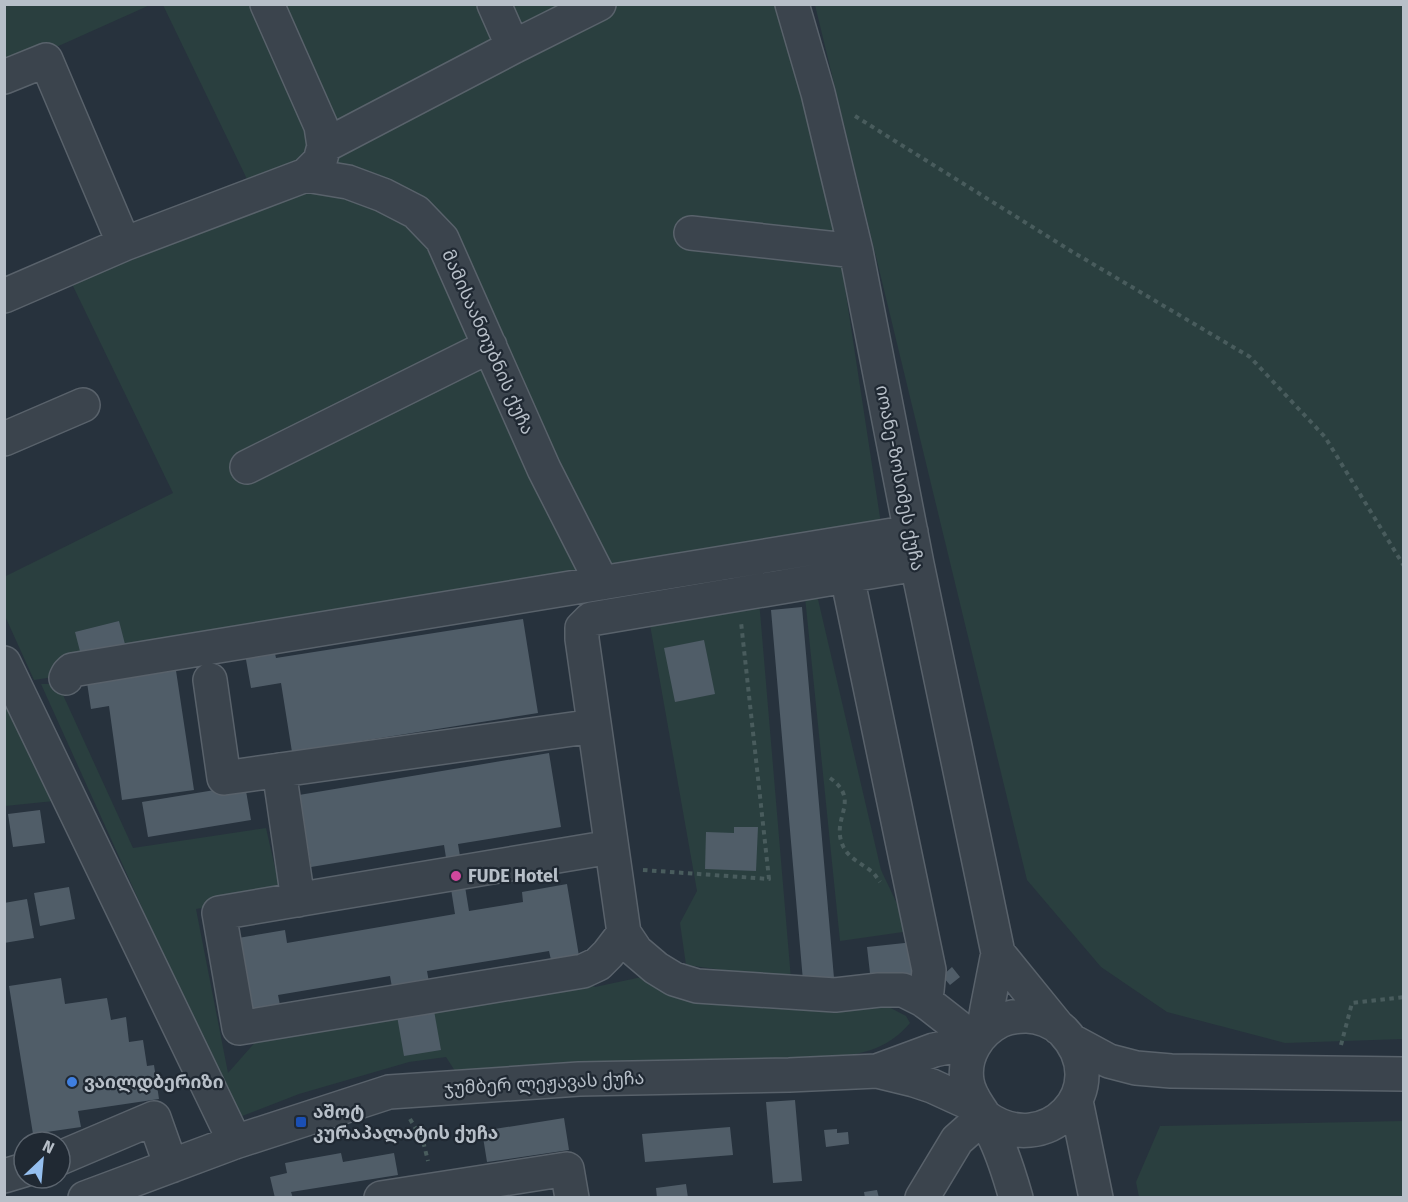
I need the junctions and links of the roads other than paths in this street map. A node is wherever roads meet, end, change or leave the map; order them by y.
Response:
1 (267, 4) edge
2 (494, 4) edge
3 (600, 4) edge
4 (792, 4) edge
5 (513, 47) junction
6 (4, 78) edge
7 (324, 147) junction
8 (306, 175) junction
9 (691, 233) dead end
10 (124, 244) junction
11 (856, 251) junction
12 (4, 296) edge
13 (490, 346) junction
14 (83, 405) dead end
15 (4, 440) edge
16 (247, 467) dead end
17 (911, 532) junction
18 (917, 564) junction
19 (847, 576) junction
20 (602, 583) junction
21 (5, 667) edge
22 (66, 678) dead end
23 (210, 681) dead end
24 (594, 726) junction
25 (279, 770) junction
26 (613, 858) junction
27 (298, 900) junction
28 (624, 933) junction
29 (998, 953) junction
30 (923, 1000) junction
31 (1066, 1034) junction
32 (980, 1037) junction
33 (877, 1071) junction
34 (1171, 1071) junction
35 (1404, 1074) edge
36 (1077, 1097) junction
37 (981, 1111) junction
38 (235, 1142) junction
39 (72, 1153) edge
40 (171, 1166) junction
41 (85, 1197) edge
42 (381, 1197) edge
43 (572, 1197) edge
44 (922, 1197) edge
45 (1016, 1197) edge
46 (1096, 1197) edge

1 - 7 street
2 - 5 street
3 - 5 street
4 - 11 street, იოანე-ზოსიმეს ქუჩა
5 - 7 street
6 - 10 street
7 - 8 street
8 - 10 street
8 - 13 street, მამისაანთუბნის ქუჩა
9 - 11 street
10 - 12 street
11 - 17 street, იოანე-ზოსიმეს ქუჩა
13 - 16 street
13 - 20 street, მამისაანთუბნის ქუჩა
14 - 15 street
17 - 18 street, იოანე-ზოსიმეს ქუჩა
17 - 20 street
18 - 19 street
18 - 29 street, იოანე-ზოსიმეს ქუჩა
19 - 24 street
19 - 30 street
20 - 22 street
21 - 38 street
23 - 25 street
24 - 25 street
24 - 26 street
25 - 27 street
26 - 27 street
26 - 28 street
27 - 28 street
28 - 30 street
29 - 31 street, იოანე-ზოსიმეს ქუჩა
29 - 32 street, იოანე-ზოსიმეს ქუჩა
30 - 32 street
31 - 32 street
31 - 34 street
31 - 36 street
32 - 33 street, ჯუმბერ ლეჟავას ქუჩა
32 - 37 street
33 - 37 street, ჯუმბერ ლეჟავას ქუჩა
33 - 38 street, ჯუმბერ ლეჟავას ქუჩა
34 - 35 street
34 - 36 street
36 - 37 street
36 - 46 street
37 - 44 street
37 - 45 street
38 - 40 street, ჯუმბერ ლეჟავას ქუჩა
39 - 40 street
40 - 41 street, ჯუმბერ ლეჟავას ქუჩა
42 - 43 street

